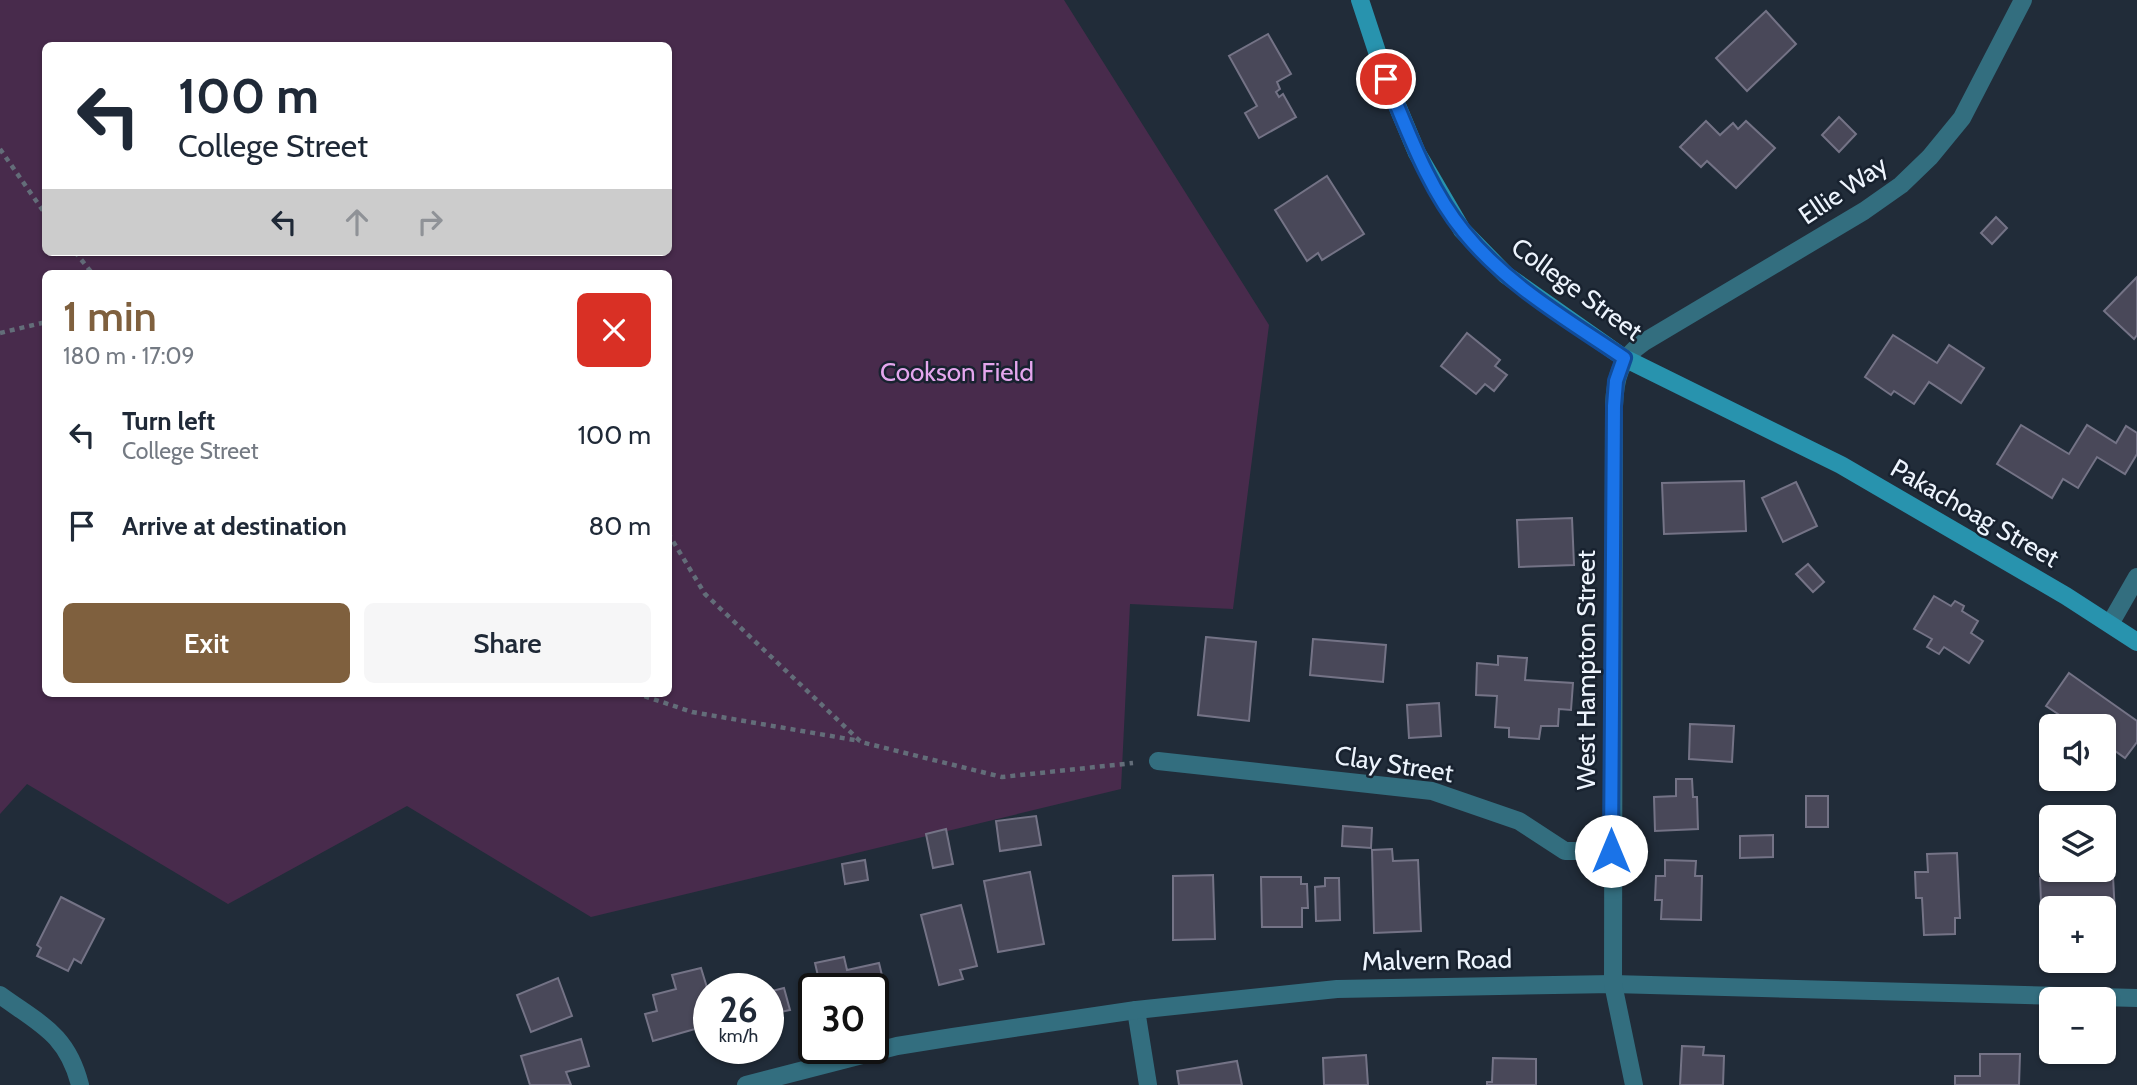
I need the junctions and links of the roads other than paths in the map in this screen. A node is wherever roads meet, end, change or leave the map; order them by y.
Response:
1 (1360, 0) edge
2 (2023, 0) edge
3 (1624, 358) junction
4 (1783, 435) joint
5 (2137, 576) edge
6 (2110, 624) junction
7 (2137, 642) edge
8 (1158, 761) road end
9 (1611, 851) junction
10 (1613, 984) junction
11 (0, 995) edge
12 (2137, 999) edge
13 (1136, 1010) junction
14 (80, 1085) edge
15 (746, 1085) edge
16 (1147, 1085) edge
17 (1634, 1085) edge

1 - 3 street, College Street
2 - 3 street, Ellie Way
3 - 4 street, College Street
3 - 9 street, West Hampton Street
4 - 6 street, Pakachoag Street
5 - 6 street
6 - 7 street, Pakachoag Street
8 - 9 street, Clay Street
9 - 10 street, West Hampton Street
10 - 12 street, Malvern Road
10 - 13 street, Malvern Road
10 - 17 street, West Hampton Street
11 - 14 street
13 - 15 street, Malvern Road
13 - 16 street

